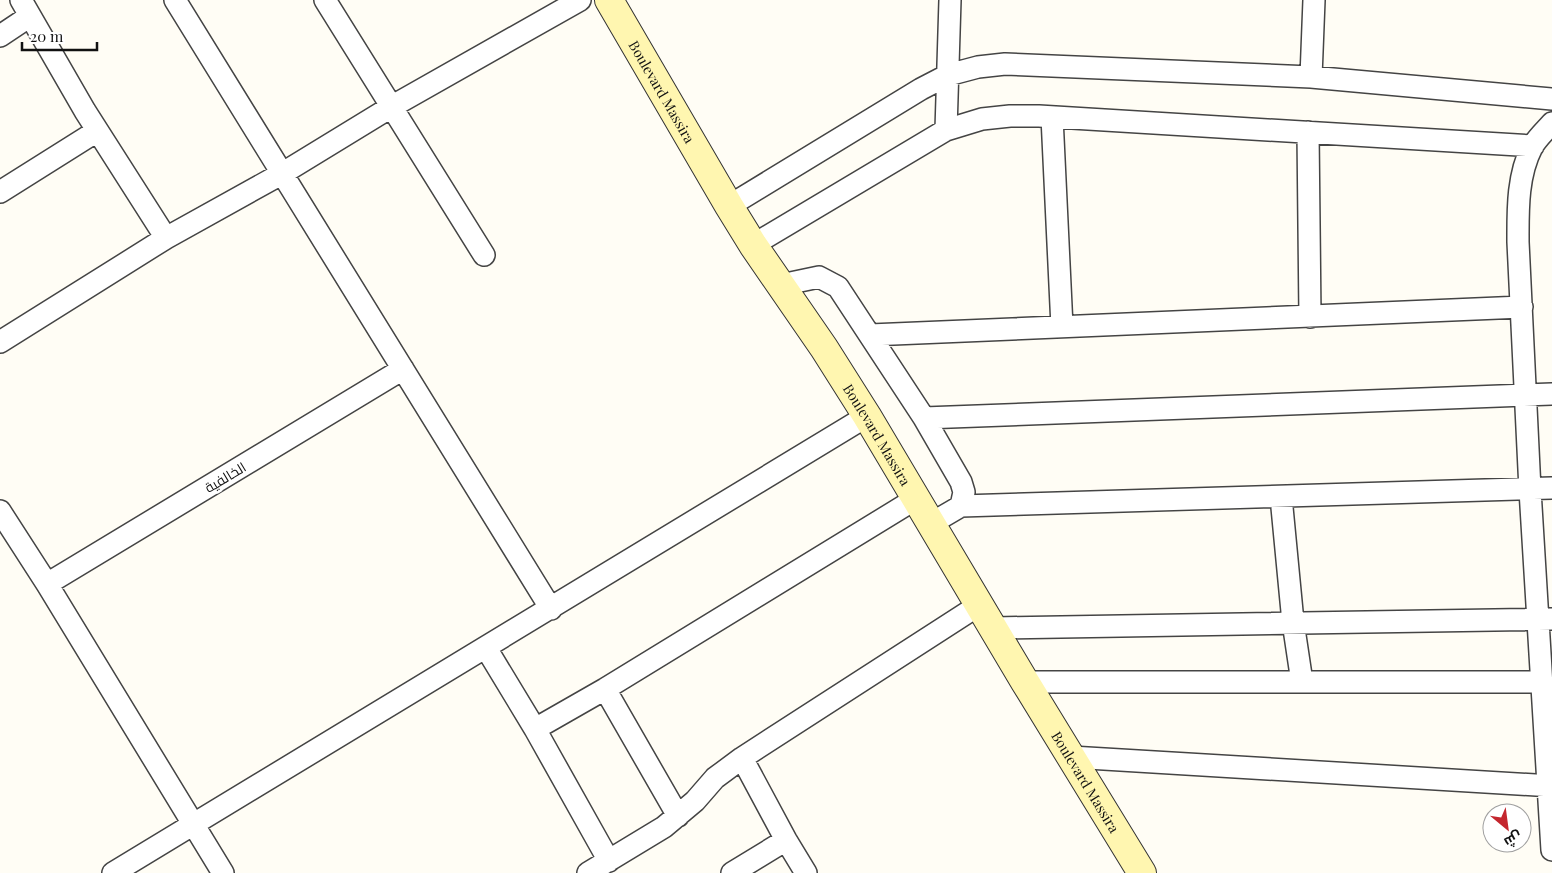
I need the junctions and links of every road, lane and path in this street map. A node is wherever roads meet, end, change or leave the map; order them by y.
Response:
1 (174, 0) edge
2 (325, 0) edge
3 (580, 0) edge
4 (608, 0) edge
5 (950, 0) edge
6 (1314, 0) edge
7 (25, 8) edge
8 (0, 36) edge
9 (948, 74) junction
10 (1311, 77) junction
11 (1552, 99) edge
12 (391, 107) junction
13 (1052, 117) junction
14 (1552, 123) edge
15 (97, 130) junction
16 (946, 130) junction
17 (1308, 132) junction
18 (1533, 146) junction
19 (283, 173) junction
20 (0, 192) edge
21 (729, 206) junction
22 (166, 238) junction
23 (753, 245) junction
24 (484, 255) dead end
25 (781, 285) junction
26 (1522, 307) junction
27 (1310, 317) junction
28 (1062, 326) junction
29 (870, 335) junction
30 (0, 342) edge
31 (403, 369) junction
32 (1526, 394) junction
33 (1552, 394) edge
34 (867, 416) junction
35 (924, 418) junction
36 (1552, 488) edge
37 (1530, 490) junction
38 (1281, 496) junction
39 (917, 498) junction
40 (962, 506) junction
41 (0, 511) edge
42 (932, 523) junction
43 (46, 584) junction
44 (979, 605) junction
45 (551, 608) junction
46 (1545, 618) edge
47 (1293, 622) junction
48 (994, 628) junction
49 (486, 648) junction
50 (1025, 682) junction
51 (1302, 682) junction
52 (1545, 687) edge
53 (605, 689) junction
54 (535, 729) junction
55 (1071, 757) junction
56 (742, 758) junction
57 (1550, 786) edge
58 (678, 816) junction
59 (192, 824) junction
60 (786, 840) junction
61 (1552, 850) edge
62 (609, 860) junction
63 (113, 873) edge
64 (222, 873) edge
65 (588, 873) edge
66 (732, 873) edge
67 (806, 873) edge
68 (1142, 873) edge

1 - 19 street
2 - 12 street
3 - 12 street
4 - 21 main road, Boulevard Massira
5 - 9 street
6 - 10 street
7 - 8 street
7 - 15 street
9 - 10 street
9 - 16 street
9 - 21 street
10 - 11 street
12 - 19 street
12 - 24 street
13 - 16 street
13 - 17 street
13 - 28 street
14 - 18 street
15 - 20 street
15 - 22 street
16 - 23 street
17 - 18 street
17 - 27 street
18 - 26 street
19 - 22 street
19 - 31 street
21 - 23 main road, Boulevard Massira
22 - 30 street
23 - 25 main road, Boulevard Massira
25 - 29 street
25 - 34 main road, Boulevard Massira
26 - 27 street
26 - 32 street
27 - 28 street
28 - 29 street
29 - 35 street
31 - 43 street, الخالفية
31 - 45 street
32 - 33 street
32 - 35 street
32 - 37 street
34 - 39 main road, Boulevard Massira
34 - 45 street
35 - 40 street
36 - 37 street
37 - 38 street
37 - 46 street
38 - 40 street
38 - 47 street
39 - 42 main road, Boulevard Massira
39 - 53 street
40 - 42 street
41 - 43 street
42 - 44 main road, Boulevard Massira
43 - 59 street
44 - 48 main road, Boulevard Massira
44 - 56 street
45 - 49 street
46 - 47 street
46 - 52 street
47 - 48 street
47 - 51 street
48 - 50 main road, Boulevard Massira
49 - 54 street
49 - 59 street
50 - 51 street
50 - 55 main road, Boulevard Massira
51 - 52 street
52 - 57 street
53 - 54 street
53 - 58 street
54 - 62 street
55 - 57 street
55 - 68 main road, Boulevard Massira
56 - 58 street
56 - 60 street
57 - 61 street
58 - 62 street
59 - 63 street
59 - 64 street
60 - 66 street
60 - 67 street
62 - 65 street

